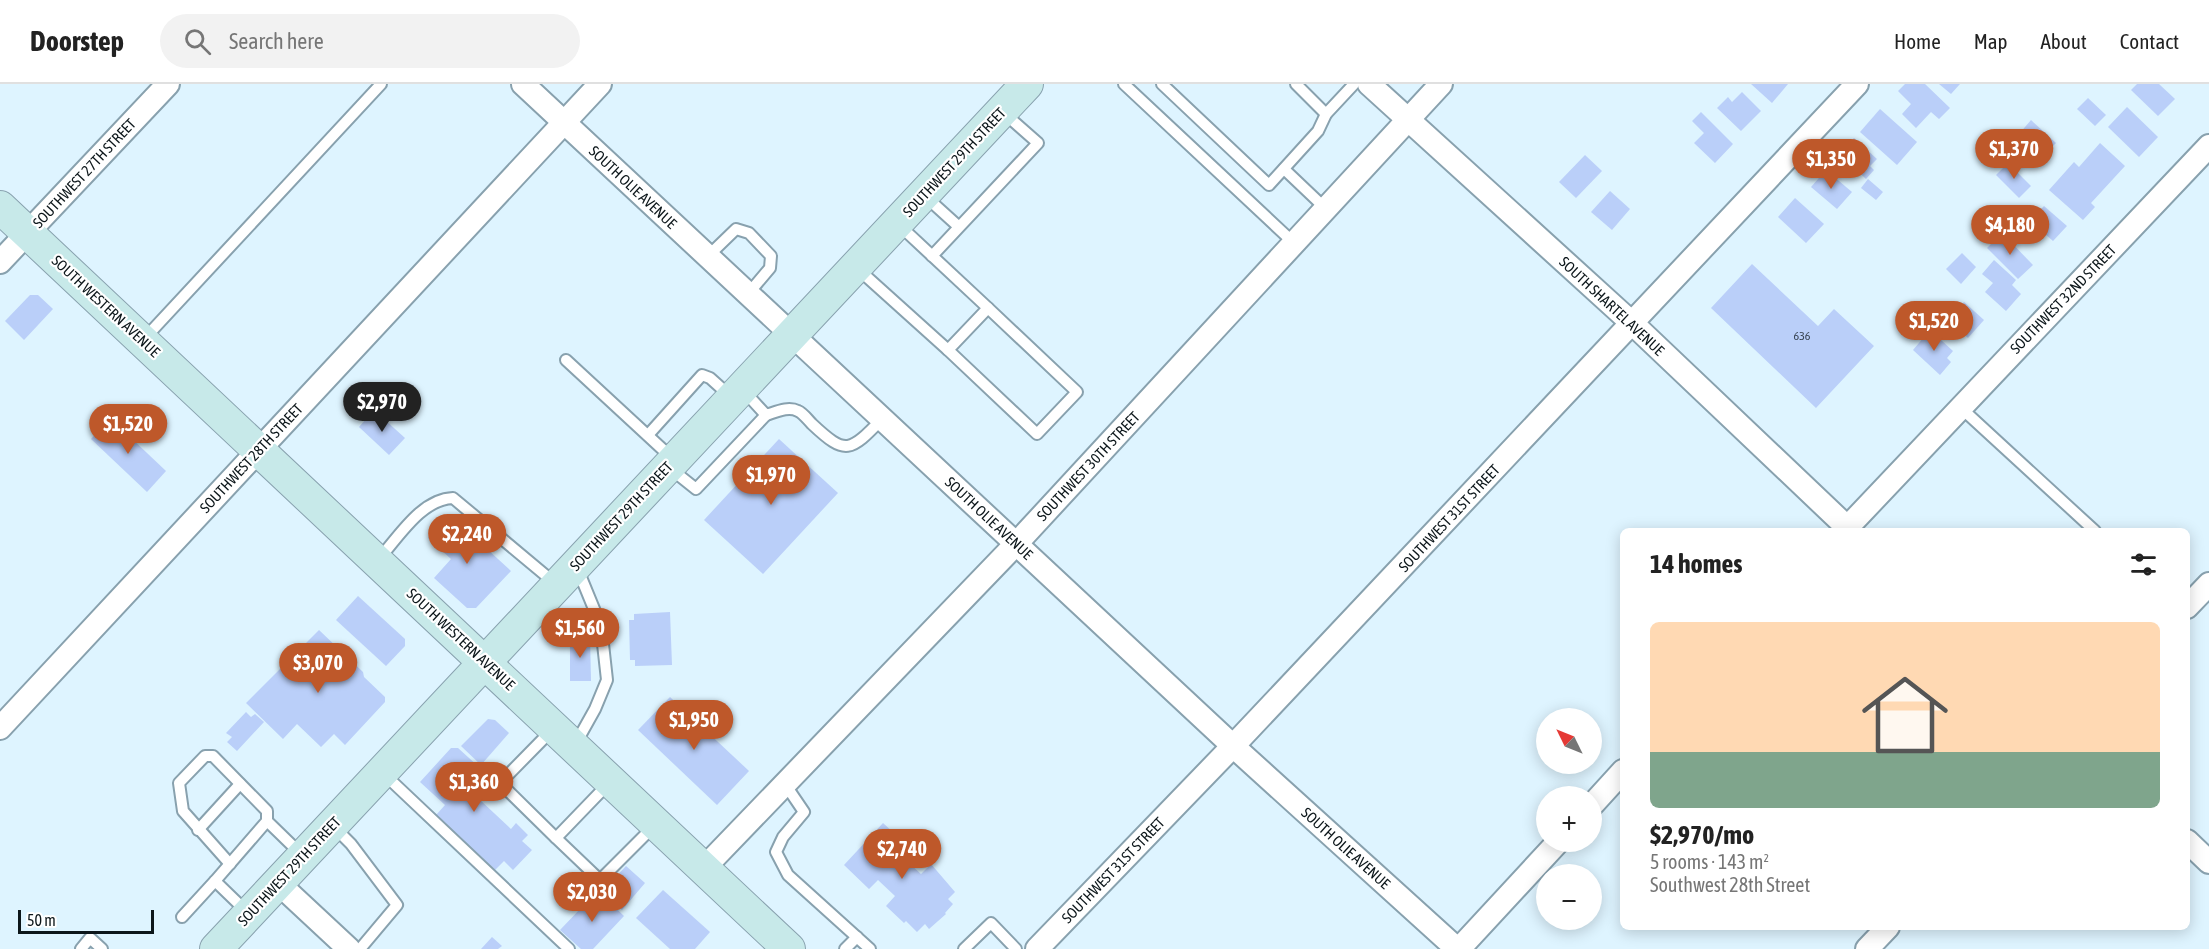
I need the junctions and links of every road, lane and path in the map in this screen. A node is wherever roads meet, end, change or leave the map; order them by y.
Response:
1 (168, 84) edge
2 (381, 84) edge
3 (523, 84) edge
4 (600, 84) edge
5 (1027, 84) edge
6 (1124, 84) edge
7 (1162, 84) edge
8 (1296, 84) edge
9 (1354, 84) edge
10 (1369, 84) edge
11 (1441, 84) edge
12 (1857, 84) edge
13 (1002, 112) junction
14 (1326, 114) junction
15 (1407, 120) junction
16 (564, 122) junction
17 (2209, 146) edge
18 (1284, 169) junction
19 (923, 195) junction
20 (0, 207) edge
21 (1325, 208) junction
22 (897, 223) junction
23 (958, 226) junction
24 (28, 232) junction
25 (1294, 243) junction
26 (932, 256) junction
27 (707, 257) junction
28 (0, 262) edge
29 (855, 267) junction
30 (748, 294) junction
31 (988, 308) junction
32 (1633, 324) junction
33 (791, 335) junction
34 (142, 340) junction
35 (948, 350) junction
36 (566, 360) dead end
37 (737, 393) junction
38 (1960, 406) junction
39 (766, 415) junction
40 (882, 419) junction
41 (648, 435) junction
42 (259, 449) junction
43 (671, 463) junction
44 (1846, 528) edge
45 (1850, 528) edge
46 (2093, 528) edge
47 (1016, 544) junction
48 (377, 560) junction
49 (566, 574) junction
50 (2209, 584) edge
51 (2190, 604) edge
52 (485, 662) junction
53 (0, 728) edge
54 (564, 737) junction
55 (1233, 746) junction
56 (382, 771) junction
57 (1620, 774) edge
58 (611, 781) junction
59 (240, 784) junction
60 (785, 784) junction
61 (1602, 794) edge
62 (267, 821) junction
63 (656, 823) junction
64 (332, 825) junction
65 (198, 830) junction
66 (556, 838) junction
67 (2190, 844) edge
68 (1549, 852) edge
69 (303, 856) junction
70 (2209, 862) edge
71 (230, 864) junction
72 (704, 868) junction
73 (215, 881) junction
74 (278, 882) junction
75 (249, 913) junction
76 (182, 916) dead end
77 (1885, 930) edge
78 (857, 937) junction
79 (81, 949) edge
80 (102, 949) edge
81 (216, 949) edge
82 (349, 949) edge
83 (360, 949) edge
84 (569, 949) edge
85 (789, 949) edge
86 (845, 949) edge
87 (870, 949) edge
88 (964, 949) edge
89 (1016, 949) edge
90 (1037, 949) edge
91 (1458, 949) edge
92 (1867, 949) edge

1 - 24 street, SOUTHWEST 27TH STREET
2 - 34 lane
3 - 16 street, SOUTH OLIE AVENUE
4 - 16 street, SOUTHWEST 28TH STREET
5 - 13 main road, SOUTHWEST 29TH STREET
6 - 25 lane
7 - 18 lane
8 - 14 lane
9 - 14 lane
10 - 15 street, SOUTH SHARTEL AVENUE
11 - 15 street, SOUTHWEST 30TH STREET
12 - 32 street, SOUTHWEST 31ST STREET
13 - 19 main road, SOUTHWEST 29TH STREET
13 - 23 lane
14 - 18 lane
15 - 21 street, SOUTHWEST 30TH STREET
15 - 32 street, SOUTH SHARTEL AVENUE
16 - 27 street, SOUTH OLIE AVENUE
16 - 42 street, SOUTHWEST 28TH STREET
17 - 38 street, SOUTHWEST 32ND STREET
18 - 21 lane
19 - 22 main road, SOUTHWEST 29TH STREET
19 - 23 lane
20 - 24 main road, SOUTH WESTERN AVENUE
21 - 25 street, SOUTHWEST 30TH STREET
22 - 26 lane
22 - 29 main road, SOUTHWEST 29TH STREET
23 - 26 lane
24 - 28 street, SOUTHWEST 27TH STREET
24 - 34 main road, SOUTH WESTERN AVENUE
25 - 47 street, SOUTHWEST 30TH STREET
26 - 31 lane
27 - 30 street, SOUTH OLIE AVENUE
27 - 30 lane
29 - 33 main road, SOUTHWEST 29TH STREET
29 - 35 lane
30 - 33 street, SOUTH OLIE AVENUE
31 - 35 lane
31 - 35 lane
32 - 44 street, SOUTH SHARTEL AVENUE
32 - 55 street, SOUTHWEST 31ST STREET
33 - 37 main road, SOUTHWEST 29TH STREET
33 - 40 street, SOUTH OLIE AVENUE
34 - 42 main road, SOUTH WESTERN AVENUE
36 - 41 lane
37 - 39 lane
37 - 41 lane
37 - 43 main road, SOUTHWEST 29TH STREET
38 - 45 street, SOUTHWEST 32ND STREET
38 - 46 lane
39 - 40 lane
39 - 43 lane
40 - 47 street, SOUTH OLIE AVENUE
41 - 43 lane
42 - 48 main road, SOUTH WESTERN AVENUE
42 - 53 street, SOUTHWEST 28TH STREET
43 - 49 main road, SOUTHWEST 29TH STREET
47 - 55 street, SOUTH OLIE AVENUE
47 - 60 street, SOUTHWEST 30TH STREET
48 - 49 lane
48 - 52 main road, SOUTH WESTERN AVENUE
49 - 52 main road, SOUTHWEST 29TH STREET
49 - 54 lane
50 - 51 street
52 - 54 main road, SOUTH WESTERN AVENUE
52 - 56 main road, SOUTHWEST 29TH STREET
54 - 58 main road, SOUTH WESTERN AVENUE
54 - 66 lane
55 - 90 street, SOUTHWEST 31ST STREET
55 - 91 street, SOUTH OLIE AVENUE
56 - 64 main road, SOUTHWEST 29TH STREET
56 - 84 lane
57 - 61 street
58 - 63 main road, SOUTH WESTERN AVENUE
58 - 66 lane
59 - 62 lane
59 - 65 lane
59 - 65 lane
60 - 72 street, SOUTHWEST 30TH STREET
60 - 78 lane
62 - 69 lane
62 - 71 lane
63 - 66 lane
63 - 72 main road, SOUTH WESTERN AVENUE
64 - 69 main road, SOUTHWEST 29TH STREET
64 - 83 lane
65 - 71 lane
67 - 70 street
68 - 91 street
69 - 74 main road, SOUTHWEST 29TH STREET
71 - 73 lane
72 - 85 main road, SOUTH WESTERN AVENUE
73 - 75 lane
73 - 76 lane
74 - 75 main road, SOUTHWEST 29TH STREET
74 - 82 street
75 - 81 main road, SOUTHWEST 29TH STREET
77 - 92 street
78 - 86 lane
78 - 87 lane
79 - 80 lane
88 - 89 lane

